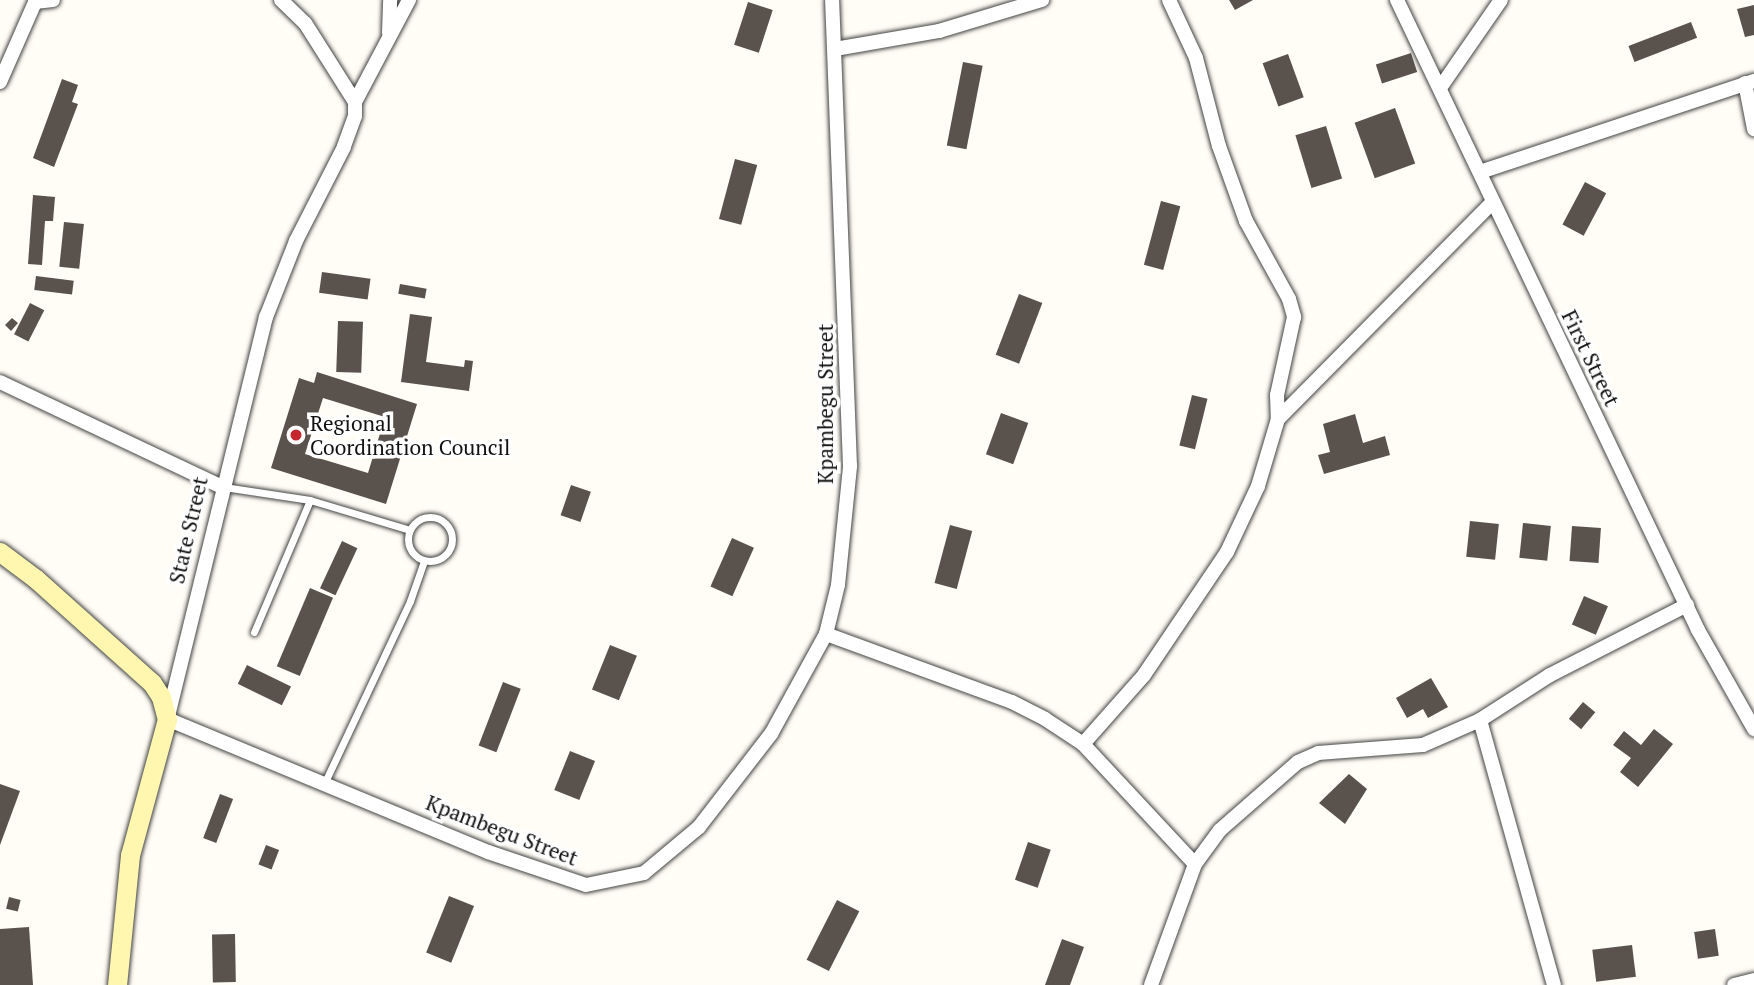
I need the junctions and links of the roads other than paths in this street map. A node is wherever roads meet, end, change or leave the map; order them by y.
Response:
1 (53, 0) edge
2 (281, 0) edge
3 (390, 0) edge
4 (409, 0) edge
5 (832, 0) edge
6 (1042, 0) edge
7 (1169, 0) edge
8 (1397, 0) edge
9 (1501, 0) edge
10 (35, 1) edge
11 (388, 38) junction
12 (835, 49) junction
13 (1, 75) edge
14 (1749, 82) edge
15 (1440, 88) junction
16 (355, 102) junction
17 (1754, 129) edge
18 (1480, 172) junction
19 (1493, 202) junction
20 (0, 382) edge
21 (1278, 419) junction
22 (222, 487) junction
23 (310, 500) junction
24 (410, 530) junction
25 (0, 552) edge
26 (424, 561) junction
27 (1686, 605) junction
28 (254, 632) dead end
29 (826, 634) junction
30 (1754, 702) edge
31 (1736, 704) junction
32 (167, 719) junction
33 (1480, 720) junction
34 (1754, 729) edge
35 (1083, 744) junction
36 (324, 784) junction
37 (1195, 864) junction
38 (1754, 980) edge
39 (117, 985) edge
40 (1151, 985) edge
41 (1554, 985) edge
42 (1734, 985) edge

1 - 10 street
2 - 16 street
3 - 11 street
4 - 11 street, State Street
5 - 12 street, Kpambegu Street
6 - 12 street
7 - 21 street
8 - 15 street, First Street
9 - 15 street
10 - 13 street
11 - 16 street, State Street
12 - 29 street, Kpambegu Street
14 - 17 street
14 - 18 street
15 - 18 street, First Street
16 - 22 street, State Street
18 - 19 street, First Street
19 - 21 street
19 - 27 street, First Street
20 - 22 street
21 - 35 street
22 - 23 lane
22 - 32 street, State Street
23 - 24 lane
23 - 28 lane
24 - 26 lane
24 - 26 lane
25 - 32 street
26 - 36 lane
27 - 31 street, First Street
27 - 33 street
29 - 35 street
29 - 36 street, Kpambegu Street
30 - 31 street
31 - 34 street, First Street
32 - 36 street, Kpambegu Street
32 - 39 street, State Street
33 - 37 street
33 - 41 street
35 - 37 street
37 - 40 street
38 - 42 street

